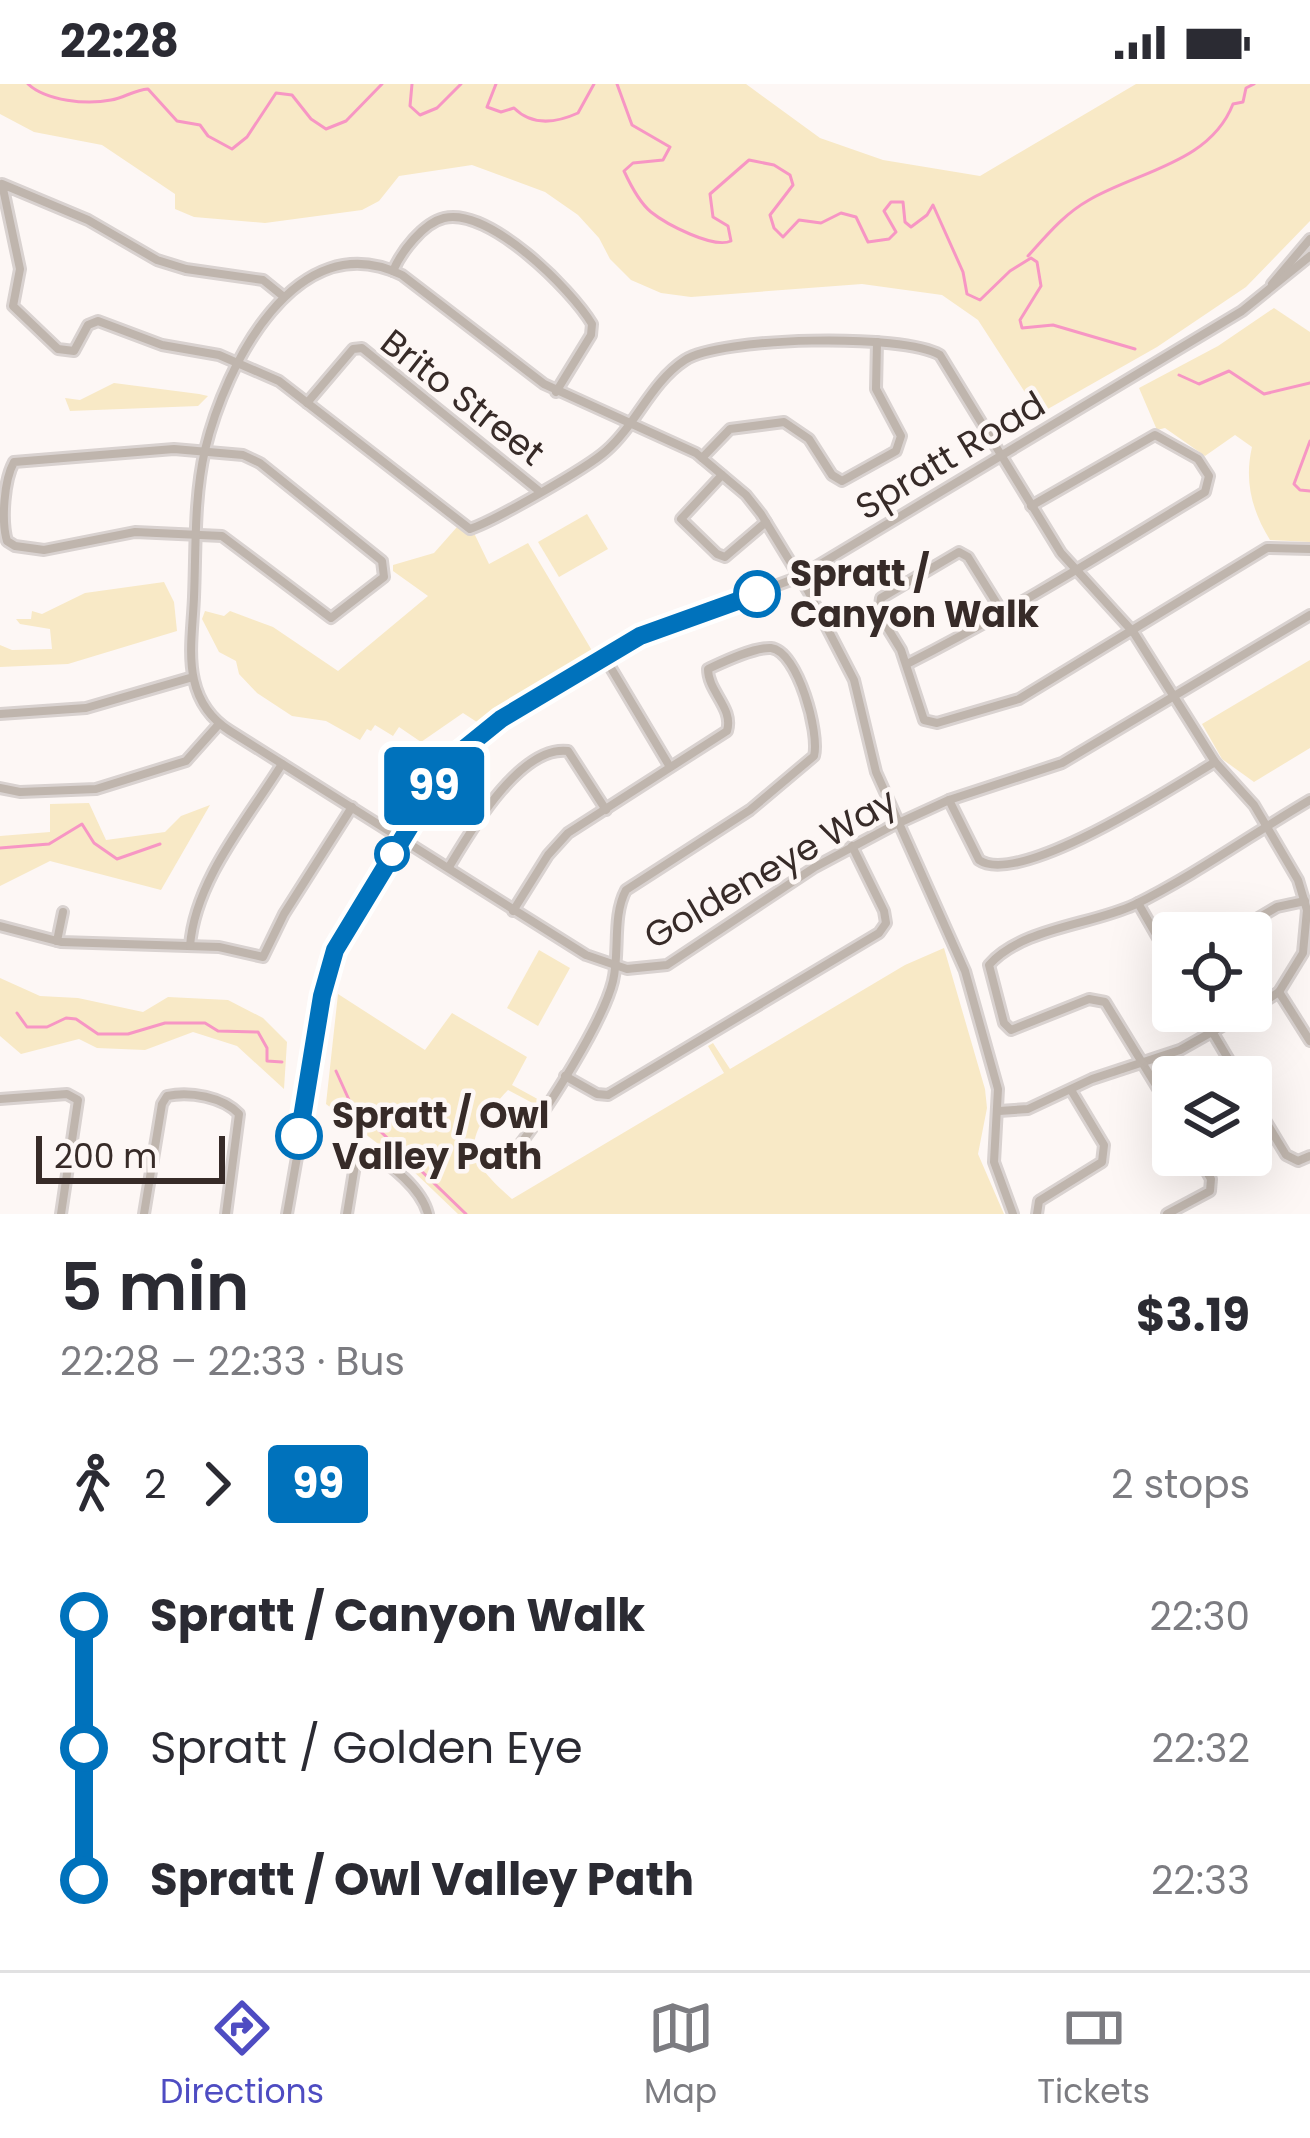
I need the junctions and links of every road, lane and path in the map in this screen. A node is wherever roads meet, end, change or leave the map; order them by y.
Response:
1 (1310, 239) edge
2 (1310, 256) edge
3 (393, 271) junction
4 (1269, 289) junction
5 (284, 298) junction
6 (877, 343) junction
7 (239, 362) junction
8 (556, 392) junction
9 (307, 403) junction
10 (628, 423) junction
11 (205, 451) junction
12 (1001, 456) junction
13 (702, 458) junction
14 (722, 476) junction
15 (538, 491) junction
16 (1031, 506) junction
17 (766, 523) junction
18 (196, 534) junction
19 (1310, 549) edge
20 (1074, 568) junction
21 (800, 577) junction
22 (1004, 615) junction
23 (1310, 616) edge
24 (1132, 630) junction
25 (605, 658) junction
26 (907, 664) junction
27 (193, 677) junction
28 (1174, 698) junction
29 (0, 714) edge
30 (218, 724) junction
31 (1215, 762) junction
32 (282, 764) junction
33 (670, 767) junction
34 (0, 788) edge
35 (949, 800) junction
36 (1310, 800) edge
37 (352, 808) junction
38 (606, 810) junction
39 (899, 823) junction
40 (1266, 826) junction
41 (402, 839) junction
42 (852, 846) junction
43 (448, 868) junction
44 (1305, 901) junction
45 (1138, 903) junction
46 (514, 910) junction
47 (62, 912) dead end
48 (1269, 912) edge
49 (0, 926) edge
50 (1152, 927) edge
51 (1308, 940) edge
52 (57, 941) junction
53 (190, 946) junction
54 (615, 966) junction
55 (1279, 992) junction
56 (1272, 996) edge
57 (1212, 1032) joint
58 (1310, 1041) edge
59 (1226, 1056) edge
60 (1143, 1063) junction
61 (565, 1076) junction
62 (1152, 1078) edge
63 (1071, 1090) junction
64 (0, 1099) edge
65 (999, 1112) junction
66 (1272, 1132) edge
67 (521, 1143) dead end
68 (1310, 1156) edge
69 (1209, 1176) edge
70 (61, 1214) edge
71 (144, 1214) edge
72 (226, 1214) edge
73 (286, 1214) edge
74 (347, 1214) edge
75 (428, 1214) edge
76 (1013, 1214) edge
77 (1037, 1214) edge
78 (1166, 1214) edge

1 - 4 street, Spratt Road
2 - 4 street, Spratt Road
3 - 5 street
3 - 8 street
3 - 8 street
4 - 12 street, Spratt Road
5 - 7 street
5 - 7 street
6 - 10 street
6 - 12 street
6 - 13 street
7 - 9 street
7 - 11 street
8 - 10 street
9 - 15 street
9 - 15 street, Brito Street
10 - 13 street
10 - 15 street
11 - 18 street
11 - 18 street
11 - 18 street
12 - 16 street
12 - 21 street, Spratt Road
13 - 14 street
14 - 17 street
14 - 17 street
16 - 20 street
16 - 20 street
17 - 21 street
18 - 27 street
19 - 24 street
20 - 22 street
20 - 24 street
21 - 25 street, Spratt Road
21 - 39 street
22 - 26 street
22 - 26 street
23 - 28 street, Goldeneye Way
24 - 26 street
24 - 28 street
25 - 33 street
25 - 41 street, Spratt Road
27 - 29 street
27 - 30 street
28 - 31 street
28 - 35 street, Goldeneye Way
30 - 32 street, Goldeneye Way
30 - 34 street
31 - 35 street
31 - 40 street
32 - 37 street, Goldeneye Way
32 - 53 street
33 - 38 street
33 - 54 street
35 - 39 street, Goldeneye Way
36 - 40 street
37 - 41 street, Goldeneye Way
37 - 53 street
38 - 43 street
38 - 46 street
39 - 42 street, Goldeneye Way
39 - 65 street
40 - 44 street
40 - 45 street
41 - 43 street, Goldeneye Way
41 - 73 street, Spratt Road
42 - 54 street, Goldeneye Way
42 - 61 street
43 - 46 street, Goldeneye Way
44 - 48 street
44 - 51 street
45 - 50 street
45 - 60 street
46 - 54 street, Goldeneye Way
47 - 52 street
49 - 52 street
51 - 55 street
52 - 53 street
54 - 61 street
55 - 56 street
55 - 58 street
57 - 59 street
57 - 60 street
60 - 62 street
60 - 63 street
61 - 67 street
63 - 65 street
63 - 77 street
64 - 70 street
65 - 76 street
66 - 68 street
69 - 78 street
71 - 72 street
74 - 75 street

